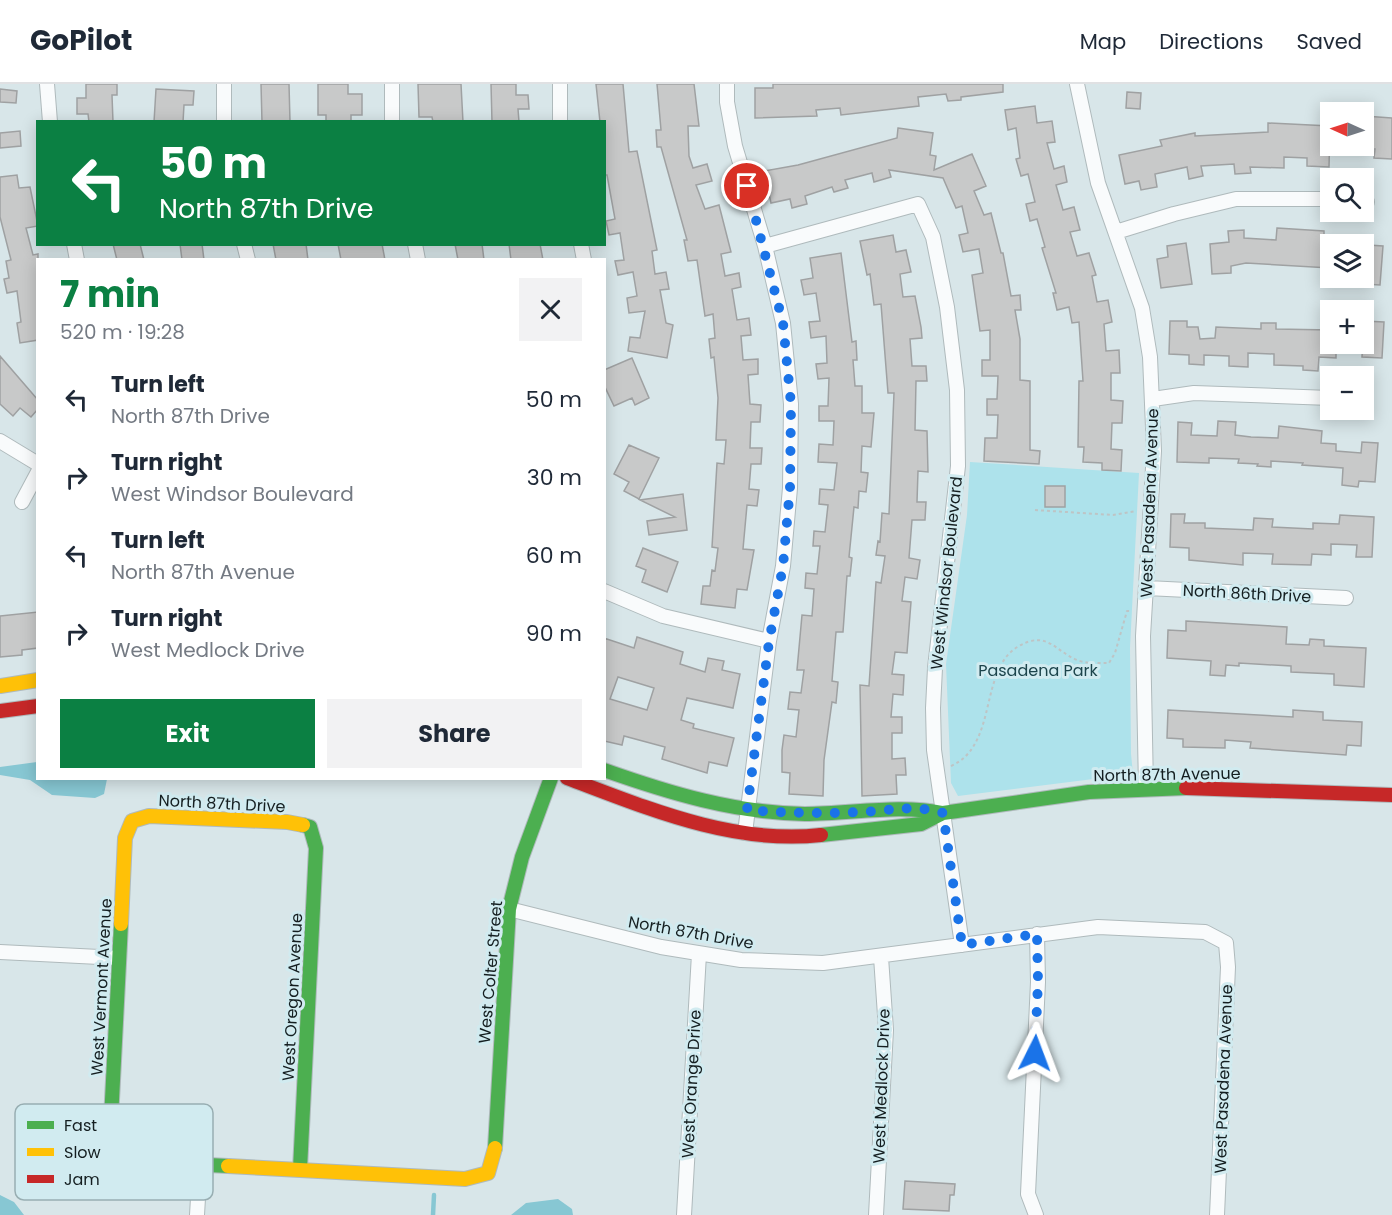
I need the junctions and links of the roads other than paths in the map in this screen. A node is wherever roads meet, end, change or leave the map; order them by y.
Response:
1 (47, 84) edge
2 (224, 84) edge
3 (392, 84) edge
4 (560, 84) edge
5 (727, 84) edge
6 (1077, 84) edge
7 (50, 120) edge
8 (224, 120) edge
9 (392, 120) edge
10 (560, 120) edge
11 (1320, 199) edge
12 (1116, 232) junction
13 (765, 246) junction
14 (1320, 398) edge
15 (1153, 399) junction
16 (0, 441) edge
17 (36, 463) edge
18 (36, 476) edge
19 (22, 502) dead end
20 (1147, 588) junction
21 (606, 592) edge
22 (1346, 598) dead end
23 (769, 642) junction
24 (36, 680) edge
25 (0, 686) edge
26 (36, 706) edge
27 (0, 711) edge
28 (606, 771) edge
29 (550, 780) edge
30 (572, 780) edge
31 (1146, 788) junction
32 (1392, 795) edge
33 (747, 810) junction
34 (943, 813) junction
35 (132, 821) joint
36 (310, 827) joint
37 (744, 833) junction
38 (509, 909) junction
39 (1037, 934) junction
40 (1227, 943) joint
41 (962, 945) junction
42 (0, 952) edge
43 (699, 954) junction
44 (881, 957) junction
45 (119, 958) junction
46 (112, 1104) edge
47 (213, 1165) edge
48 (300, 1169) junction
49 (198, 1200) edge
50 (197, 1215) edge
51 (684, 1215) edge
52 (876, 1215) edge
53 (1036, 1215) edge
54 (1217, 1215) edge

1 - 7 street
2 - 8 street
3 - 9 street
4 - 10 street
5 - 13 street
6 - 12 street, West Pasadena Avenue
11 - 12 street
12 - 15 street, West Pasadena Avenue
13 - 23 street
13 - 34 street, West Windsor Boulevard
14 - 15 street
15 - 20 street, West Pasadena Avenue
16 - 17 street
18 - 19 street
20 - 22 street, North 86th Drive
20 - 31 street, West Pasadena Avenue
21 - 23 street
23 - 33 street
24 - 25 street
26 - 27 street
28 - 33 street, North 87th Avenue
29 - 38 street, West Colter Street
30 - 37 street, North 87th Avenue
31 - 32 street, North 87th Avenue
31 - 34 street, North 87th Avenue
33 - 34 street, North 87th Avenue
33 - 37 street
34 - 37 street, North 87th Avenue
34 - 41 street, West Windsor Boulevard
35 - 36 street, North 87th Drive
35 - 45 street, West Vermont Avenue
36 - 48 street, West Oregon Avenue
38 - 43 street, North 87th Drive
38 - 48 street, West Colter Street
39 - 40 street, North 87th Drive
39 - 41 street, North 87th Drive
39 - 53 street
40 - 54 street, West Pasadena Avenue
41 - 44 street, North 87th Drive
42 - 45 street
43 - 44 street, North 87th Drive
43 - 51 street, West Orange Drive
44 - 52 street, West Medlock Drive
45 - 46 street, West Vermont Avenue
47 - 48 street
49 - 50 street

